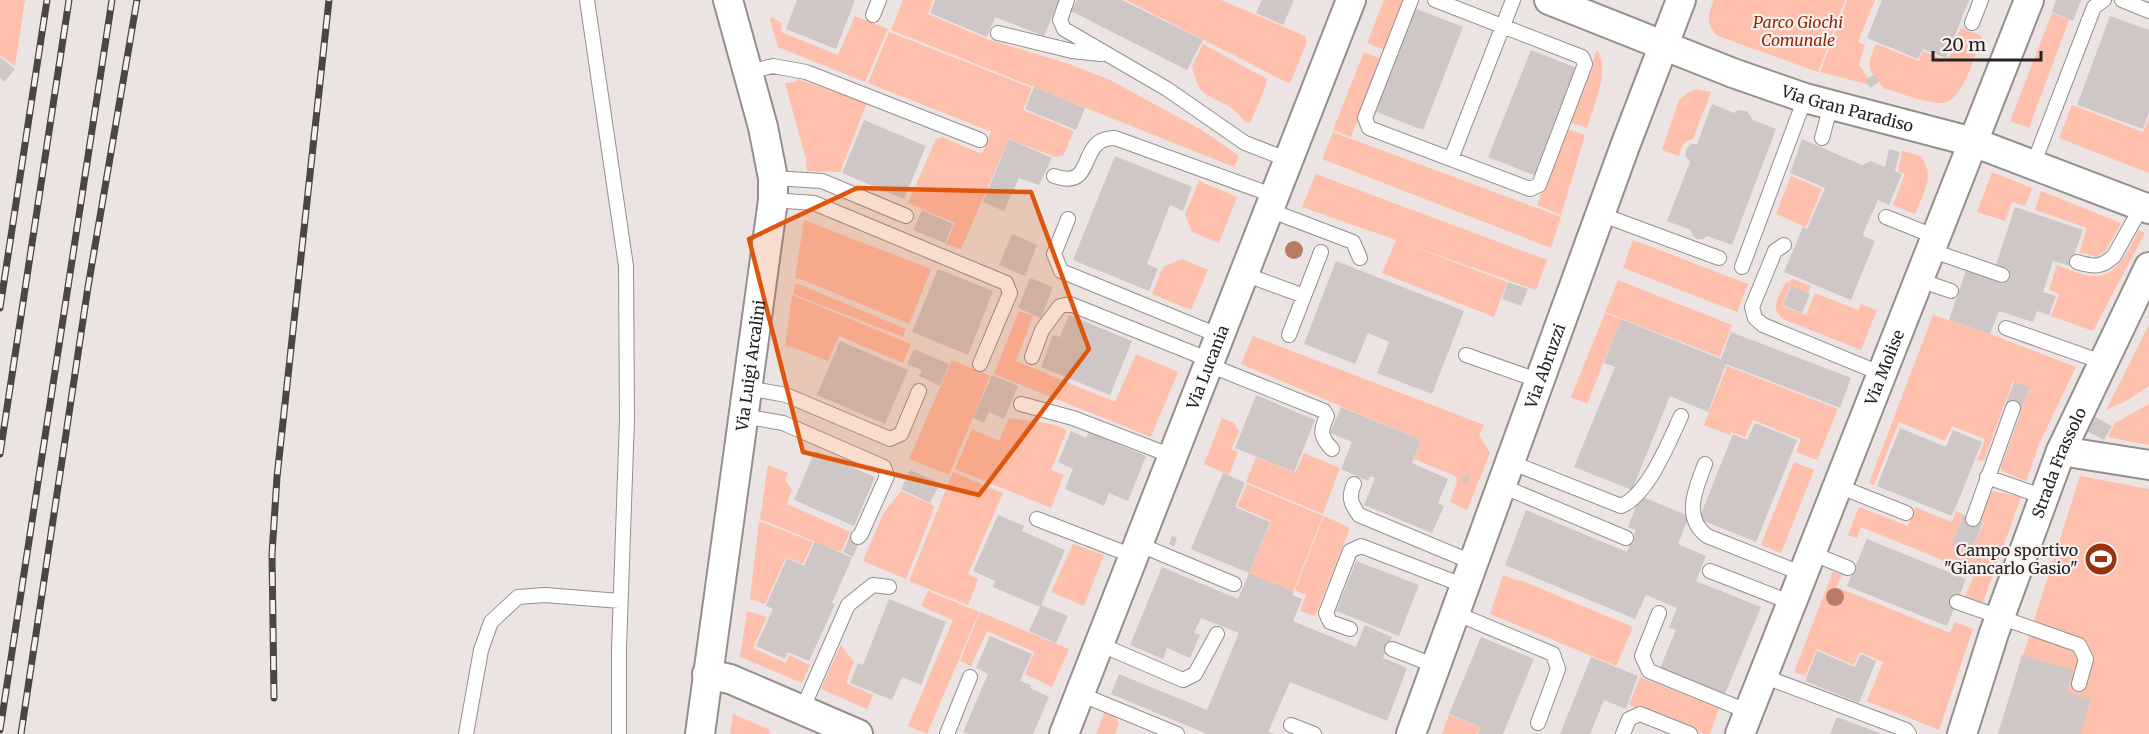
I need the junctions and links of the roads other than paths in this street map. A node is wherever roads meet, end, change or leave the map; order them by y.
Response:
1 (586, 0) edge
2 (728, 0) edge
3 (879, 0) edge
4 (1066, 0) edge
5 (1351, 0) edge
6 (1411, 0) edge
7 (1435, 0) edge
8 (1513, 0) edge
9 (1548, 0) edge
10 (1681, 0) edge
11 (1981, 0) edge
12 (2104, 0) edge
13 (2122, 0) edge
14 (2025, 1) edge
15 (2149, 11) edge
16 (873, 15) dead end
17 (1972, 24) dead end
18 (1502, 26) junction
19 (998, 33) dead end
20 (1663, 45) junction
21 (1106, 54) junction
22 (748, 72) junction
23 (1818, 101) junction
24 (1822, 138) dead end
25 (980, 140) dead end
26 (1973, 142) junction
27 (1452, 159) junction
28 (1289, 160) junction
29 (2033, 165) junction
30 (1054, 176) dead end
31 (773, 189) junction
32 (1272, 203) junction
33 (2146, 208) edge
34 (1600, 214) junction
35 (906, 216) dead end
36 (1886, 217) dead end
37 (1068, 219) dead end
38 (1933, 244) junction
39 (1784, 245) dead end
40 (1321, 252) dead end
41 (1360, 258) dead end
42 (1719, 258) dead end
43 (2078, 262) dead end
44 (1742, 267) dead end
45 (2149, 267) edge
46 (1244, 274) junction
47 (2002, 275) dead end
48 (1919, 279) junction
49 (1951, 291) dead end
50 (1304, 296) junction
51 (2006, 328) dead end
52 (1289, 335) dead end
53 (1213, 353) junction
54 (1466, 355) dead end
55 (1032, 357) dead end
56 (2102, 362) junction
57 (980, 364) dead end
58 (1882, 374) junction
59 (1540, 381) junction
60 (919, 391) dead end
61 (745, 402) junction
62 (1021, 404) dead end
63 (2013, 408) dead end
64 (1681, 416) dead end
65 (1332, 449) dead end
66 (2061, 451) junction
67 (1172, 456) junction
68 (1706, 464) dead end
69 (2149, 465) edge
70 (1506, 474) junction
71 (1987, 477) junction
72 (1354, 484) dead end
73 (1838, 486) junction
74 (2044, 497) junction
75 (1906, 513) dead end
76 (1037, 519) dead end
77 (1973, 519) dead end
78 (858, 537) dead end
79 (1626, 538) dead end
80 (1136, 550) junction
81 (1807, 564) junction
82 (1848, 568) dead end
83 (1710, 571) dead end
84 (1469, 575) junction
85 (1234, 584) dead end
86 (889, 587) dead end
87 (620, 601) junction
88 (1957, 602) dead end
89 (1792, 603) junction
90 (1455, 613) junction
91 (1659, 614) dead end
92 (2000, 617) junction
93 (1350, 629) dead end
94 (1217, 634) dead end
95 (1099, 644) junction
96 (1392, 649) dead end
97 (1436, 666) junction
98 (707, 674) junction
99 (1763, 676) junction
100 (970, 677) dead end
101 (2079, 684) dead end
102 (1080, 694) junction
103 (802, 710) junction
104 (1538, 723) dead end
105 (1745, 723) edge
106 (1291, 725) dead end
107 (466, 734) edge
108 (619, 734) edge
109 (700, 734) edge
110 (858, 734) edge
111 (947, 734) edge
112 (1064, 734) edge
113 (1177, 734) edge
114 (1314, 734) edge
115 (1411, 734) edge
116 (1623, 734) edge
117 (1690, 734) edge
118 (1909, 734) edge
119 (1962, 734) edge

1 - 87 lane
2 - 22 street, Via Luigi Arcalini
3 - 16 lane
4 - 21 lane
5 - 28 street, Via Lucania
6 - 27 lane
7 - 18 lane
8 - 18 lane
9 - 20 street, Via Gran Paradiso
10 - 20 street, Via Abruzzi
11 - 17 lane
12 - 29 lane
13 - 15 lane
14 - 26 street, Via Molise
18 - 27 lane
18 - 27 lane
19 - 21 lane
20 - 23 street, Via Gran Paradiso
20 - 34 street, Via Abruzzi
21 - 28 lane
22 - 25 lane
22 - 31 street, Via Luigi Arcalini
23 - 24 lane
23 - 26 street, Via Gran Paradiso
23 - 44 lane
26 - 29 street, Via Gran Paradiso
26 - 38 street, Via Molise
28 - 32 street, Via Lucania
29 - 33 street, Via Gran Paradiso
30 - 32 lane
31 - 35 lane
31 - 57 lane
31 - 61 street, Via Luigi Arcalini
32 - 41 lane
32 - 46 street, Via Lucania
33 - 43 lane
34 - 42 lane
34 - 59 street, Via Abruzzi
36 - 38 lane
37 - 53 lane
38 - 47 lane
38 - 48 street, Via Molise
39 - 58 lane
40 - 50 lane
45 - 56 street, Strada Frassolo
46 - 50 lane
46 - 53 street, Via Lucania
48 - 49 lane
48 - 58 street, Via Molise
50 - 52 lane
51 - 56 lane
53 - 55 lane
53 - 65 lane
53 - 67 street, Via Lucania
54 - 59 lane
56 - 66 street, Strada Frassolo
58 - 73 street, Via Molise
59 - 70 street, Via Abruzzi
60 - 61 lane
61 - 78 lane
61 - 98 street, Via Luigi Arcalini
62 - 67 lane
63 - 71 lane
64 - 70 lane
66 - 69 street
66 - 74 street, Strada Frassolo
67 - 80 street, Via Lucania
68 - 81 lane
70 - 79 lane
70 - 84 street, Via Abruzzi
71 - 74 lane
71 - 77 lane
72 - 84 lane
73 - 75 lane
73 - 81 street, Via Molise
74 - 92 street, Strada Frassolo
76 - 80 lane
80 - 85 lane
80 - 95 street, Via Lucania
81 - 82 lane
81 - 89 street, Via Molise
83 - 89 lane
84 - 90 street, Via Abruzzi
84 - 93 lane
86 - 103 lane
87 - 107 lane
87 - 108 lane
88 - 92 lane
89 - 99 street, Via Molise
90 - 97 street, Via Abruzzi
90 - 104 lane
91 - 105 lane
92 - 101 lane
92 - 119 street, Strada Frassolo
94 - 95 lane
95 - 102 street, Via Lucania
96 - 97 lane
97 - 115 street, Via Abruzzi
98 - 103 street
98 - 109 street, Via Luigi Arcalini
99 - 105 street, Via Molise
99 - 118 lane
100 - 111 lane
102 - 112 street, Via Lucania
102 - 113 lane
103 - 110 street
106 - 114 lane
116 - 117 lane

